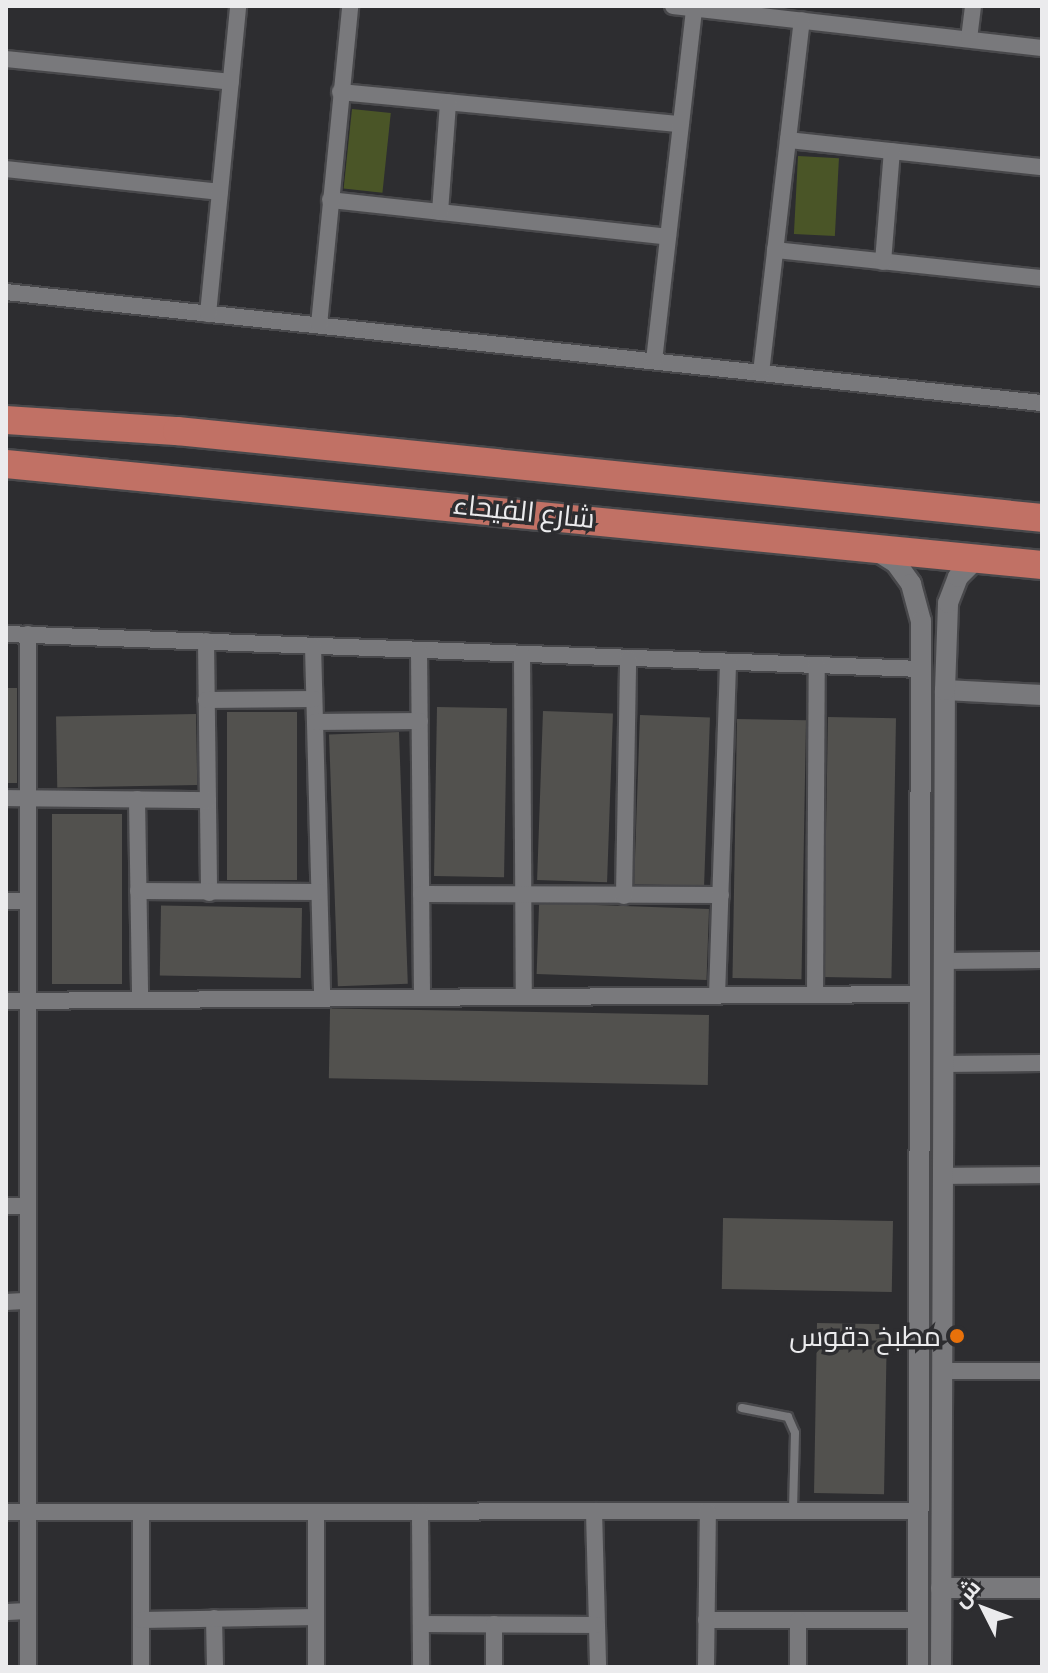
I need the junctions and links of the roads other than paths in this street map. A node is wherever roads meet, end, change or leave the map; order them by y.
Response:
1 (238, 6) edge
2 (350, 6) edge
3 (673, 6) edge
4 (973, 6) edge
5 (694, 8) junction
6 (802, 20) junction
7 (969, 39) junction
8 (1042, 48) edge
9 (6, 59) edge
10 (231, 82) junction
11 (340, 92) junction
12 (448, 102) junction
13 (681, 124) junction
14 (788, 140) junction
15 (892, 151) junction
16 (1042, 167) edge
17 (6, 169) edge
18 (220, 192) junction
19 (330, 200) junction
20 (440, 212) junction
21 (668, 237) junction
22 (775, 250) junction
23 (883, 262) junction
24 (1042, 278) edge
25 (6, 292) edge
26 (208, 314) junction
27 (319, 325) junction
28 (654, 361) junction
29 (761, 373) junction
30 (1042, 403) edge
31 (6, 420) edge
32 (6, 464) edge
33 (665, 483) junction
34 (1042, 518) edge
35 (661, 524) junction
36 (862, 544) junction
37 (977, 558) junction
38 (1042, 565) edge
39 (6, 634) edge
40 (28, 634) junction
41 (206, 641) junction
42 (313, 646) junction
43 (419, 650) junction
44 (522, 654) junction
45 (628, 658) junction
46 (728, 662) junction
47 (817, 665) junction
48 (921, 669) junction
49 (945, 690) junction
50 (1042, 695) edge
51 (314, 699) junction
52 (206, 700) junction
53 (420, 721) junction
54 (315, 722) junction
55 (6, 798) edge
56 (28, 798) junction
57 (137, 799) junction
58 (208, 800) junction
59 (920, 870) junction
60 (944, 871) junction
61 (138, 891) junction
62 (319, 892) junction
63 (209, 893) junction
64 (421, 894) junction
65 (721, 895) junction
66 (624, 896) junction
67 (524, 897) junction
68 (6, 901) edge
69 (28, 901) junction
70 (1042, 960) edge
71 (944, 961) junction
72 (919, 994) junction
73 (815, 995) junction
74 (717, 996) junction
75 (524, 997) junction
76 (322, 998) junction
77 (422, 998) junction
78 (28, 1000) junction
79 (140, 1000) junction
80 (6, 1001) edge
81 (1042, 1063) edge
82 (943, 1064) junction
83 (1042, 1175) edge
84 (943, 1176) junction
85 (6, 1206) edge
86 (28, 1206) junction
87 (28, 1301) junction
88 (6, 1302) edge
89 (942, 1371) junction
90 (1042, 1371) edge
91 (742, 1408) dead end
92 (594, 1511) junction
93 (708, 1511) junction
94 (793, 1511) junction
95 (918, 1511) junction
96 (6, 1512) edge
97 (28, 1512) junction
98 (141, 1512) junction
99 (316, 1512) junction
100 (420, 1512) junction
101 (941, 1588) junction
102 (1042, 1588) edge
103 (28, 1611) junction
104 (6, 1612) edge
105 (316, 1617) junction
106 (214, 1618) junction
107 (141, 1620) junction
108 (706, 1620) junction
109 (798, 1620) junction
110 (918, 1620) junction
111 (421, 1624) junction
112 (494, 1624) junction
113 (596, 1625) junction
114 (28, 1667) edge
115 (141, 1667) edge
116 (215, 1667) edge
117 (316, 1667) edge
118 (421, 1667) edge
119 (494, 1667) edge
120 (598, 1667) edge
121 (706, 1667) edge
122 (798, 1667) edge
123 (918, 1667) edge
124 (941, 1667) edge

1 - 10 street
2 - 11 street
3 - 5 street
4 - 7 street
5 - 6 street
5 - 13 street
6 - 7 street
6 - 14 street
7 - 8 street
9 - 10 street
10 - 18 street
11 - 12 street
11 - 19 street
12 - 13 street
12 - 20 street
13 - 21 street
14 - 15 street
14 - 22 street
15 - 16 street
15 - 23 street
17 - 18 street
18 - 26 street
19 - 20 street
19 - 27 street
20 - 21 street
21 - 28 street
22 - 23 street
22 - 29 street
23 - 24 street
25 - 26 street
26 - 27 street
27 - 28 street
28 - 29 street
29 - 30 street
31 - 33 highway, شارع الفيحاء
32 - 35 highway, شارع الفيحاء
33 - 34 highway, شارع الفيحاء
33 - 35 highway
35 - 36 highway, شارع الفيحاء
36 - 37 highway, شارع الفيحاء
36 - 48 street
37 - 38 highway, شارع الفيحاء
37 - 49 street
39 - 40 street
40 - 41 street
40 - 56 street
41 - 42 street
41 - 52 street
42 - 43 street
42 - 51 street
43 - 44 street
43 - 53 street
44 - 45 street
44 - 67 street
45 - 46 street
45 - 66 street
46 - 47 street
46 - 65 street
47 - 48 street
47 - 73 street
48 - 59 street
49 - 50 street
49 - 60 street
51 - 52 street
51 - 54 street
52 - 58 street
53 - 54 street
53 - 64 street
54 - 62 street
55 - 56 street
56 - 57 street
56 - 69 street
57 - 58 street
57 - 61 street
58 - 63 street
59 - 60 street
59 - 72 street
60 - 71 street
61 - 63 street
61 - 79 street
62 - 63 street
62 - 76 street
64 - 67 street
64 - 77 street
65 - 66 street
65 - 74 street
66 - 67 street
67 - 75 street
68 - 69 street
69 - 78 street
70 - 71 street
71 - 82 street
72 - 73 street
72 - 95 street
73 - 74 street
74 - 75 street
75 - 77 street
76 - 77 street
76 - 79 street
78 - 79 street
78 - 80 street
78 - 86 street
81 - 82 street
82 - 84 street
83 - 84 street
84 - 89 street
85 - 86 street
86 - 87 street
87 - 88 street
87 - 97 street
89 - 90 street
89 - 101 street
91 - 94 lane
92 - 93 street
92 - 100 street
92 - 113 street
93 - 94 street
93 - 108 street
94 - 95 street
95 - 110 street
96 - 97 street
97 - 98 street
97 - 103 street
98 - 99 street
98 - 107 street
99 - 100 street
99 - 105 street
100 - 111 street
101 - 102 street
101 - 124 street
103 - 104 street
103 - 114 street
105 - 106 street
105 - 117 street
106 - 107 street
106 - 116 street
107 - 115 street
108 - 109 street
108 - 121 street
109 - 110 street
109 - 122 street
110 - 123 street
111 - 112 street
111 - 118 street
112 - 113 street
112 - 119 street
113 - 120 street

